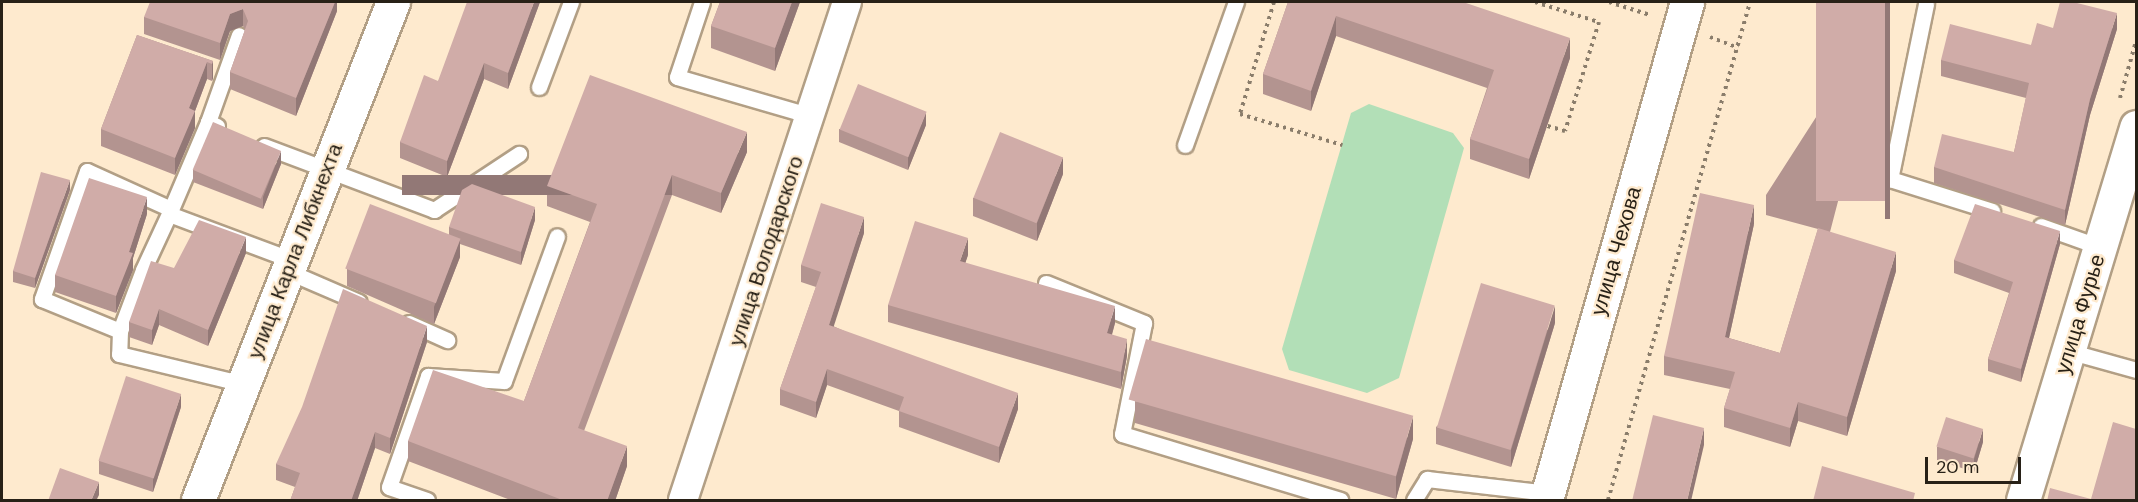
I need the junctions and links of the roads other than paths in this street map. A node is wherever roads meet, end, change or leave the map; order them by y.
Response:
1 (393, 2) edge
2 (570, 2) edge
3 (702, 2) edge
4 (847, 2) edge
5 (1236, 2) edge
6 (1687, 2) edge
7 (1926, 4) dead end
8 (239, 35) dead end
9 (206, 65) edge
10 (226, 72) junction
11 (539, 87) dead end
12 (811, 116) junction
13 (208, 122) junction
14 (2136, 127) edge
15 (228, 130) edge
16 (248, 139) edge
17 (1185, 145) dead end
18 (519, 153) dead end
19 (326, 172) junction
20 (170, 211) junction
21 (2003, 214) edge
22 (2026, 222) edge
23 (557, 236) dead end
24 (2100, 247) junction
25 (290, 266) junction
26 (1046, 283) edge
27 (373, 308) edge
28 (394, 317) edge
29 (120, 331) junction
30 (447, 340) dead end
31 (2068, 351) junction
32 (2136, 370) edge
33 (244, 384) junction
34 (1547, 497) edge
35 (198, 501) edge
36 (427, 501) edge
37 (683, 501) edge
38 (1340, 501) edge
39 (1414, 501) edge
40 (2024, 501) edge

1 - 19 street, улица Карла Либкнехта
2 - 11 lane
3 - 12 lane
4 - 12 street, улица Володарского
5 - 17 lane
6 - 34 street, улица Чехова
7 - 21 lane
8 - 10 lane
9 - 10 lane
10 - 13 lane
12 - 37 street, улица Володарского
13 - 15 lane
13 - 20 lane
14 - 24 street, улица Фурье
16 - 19 lane
18 - 19 lane
19 - 25 street, улица Карла Либкнехта
20 - 25 lane
20 - 29 lane
20 - 29 lane
22 - 24 lane
23 - 36 lane
24 - 31 street, улица Фурье
25 - 27 lane
25 - 33 street, улица Карла Либкнехта
26 - 38 lane
28 - 30 lane
29 - 33 lane
31 - 32 lane
31 - 40 street, улица Фурье
33 - 35 street, улица Карла Либкнехта
34 - 39 lane

